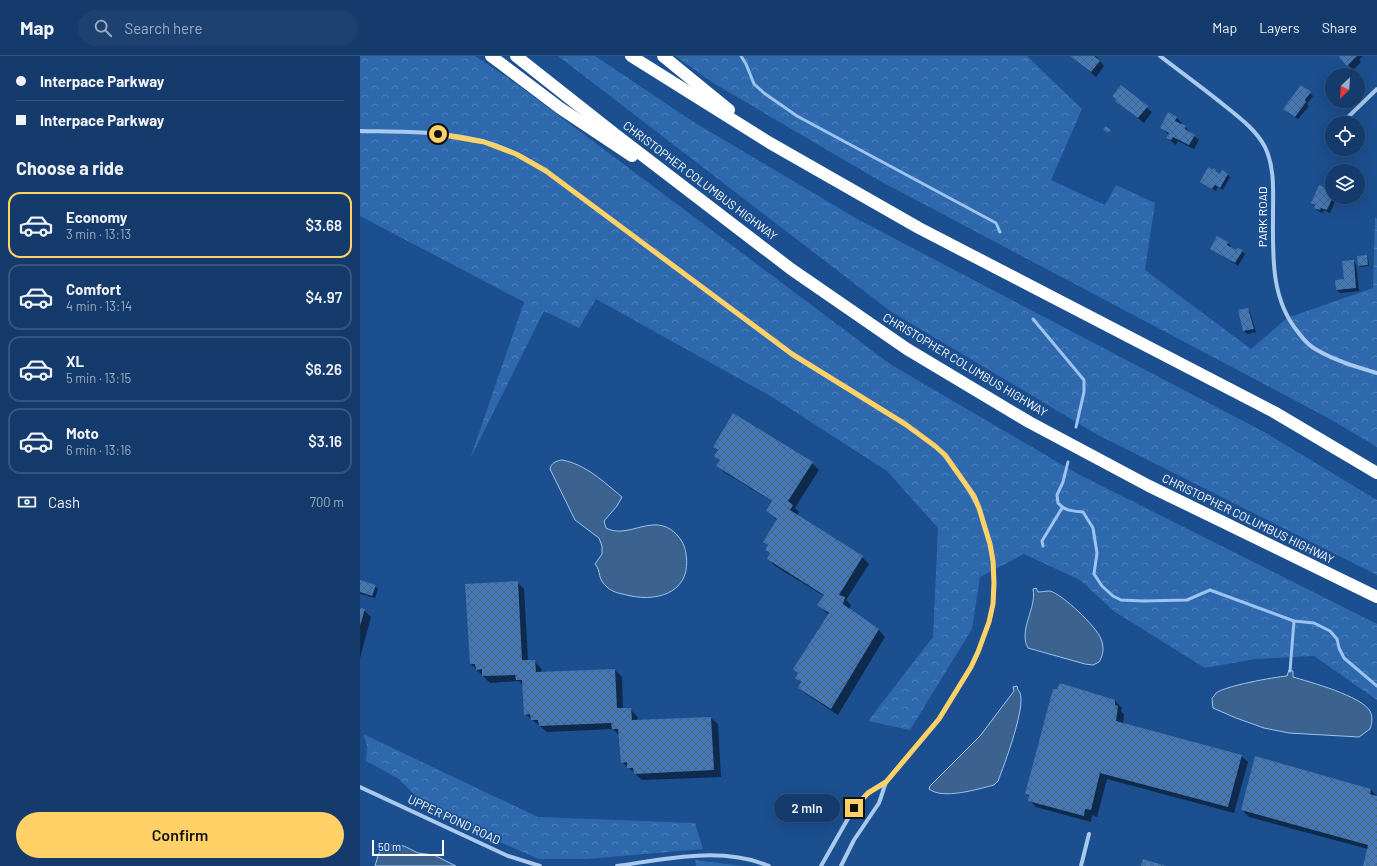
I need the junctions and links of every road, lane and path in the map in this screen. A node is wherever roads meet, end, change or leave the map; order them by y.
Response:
1 (492, 56) edge
2 (516, 56) edge
3 (631, 56) edge
4 (663, 56) edge
5 (1160, 56) edge
6 (1377, 89) edge
7 (1349, 116) edge
8 (360, 131) edge
9 (770, 143) junction
10 (732, 223) junction
11 (1377, 373) edge
12 (1377, 474) edge
13 (1377, 597) edge
14 (886, 782) junction
15 (360, 787) edge
16 (1089, 834) dead end
17 (540, 866) edge
18 (617, 866) edge
19 (769, 866) edge
20 (821, 866) edge
21 (841, 866) edge
22 (1081, 866) edge

1 - 10 highway
2 - 10 highway, CHRISTOPHER COLUMBUS HIGHWAY
3 - 9 highway
4 - 9 highway
5 - 11 street, PARK ROAD
6 - 7 street
8 - 14 street
9 - 12 highway
10 - 13 highway, CHRISTOPHER COLUMBUS HIGHWAY
14 - 20 street
14 - 21 street
15 - 17 street, UPPER POND ROAD
16 - 22 street
18 - 19 street

